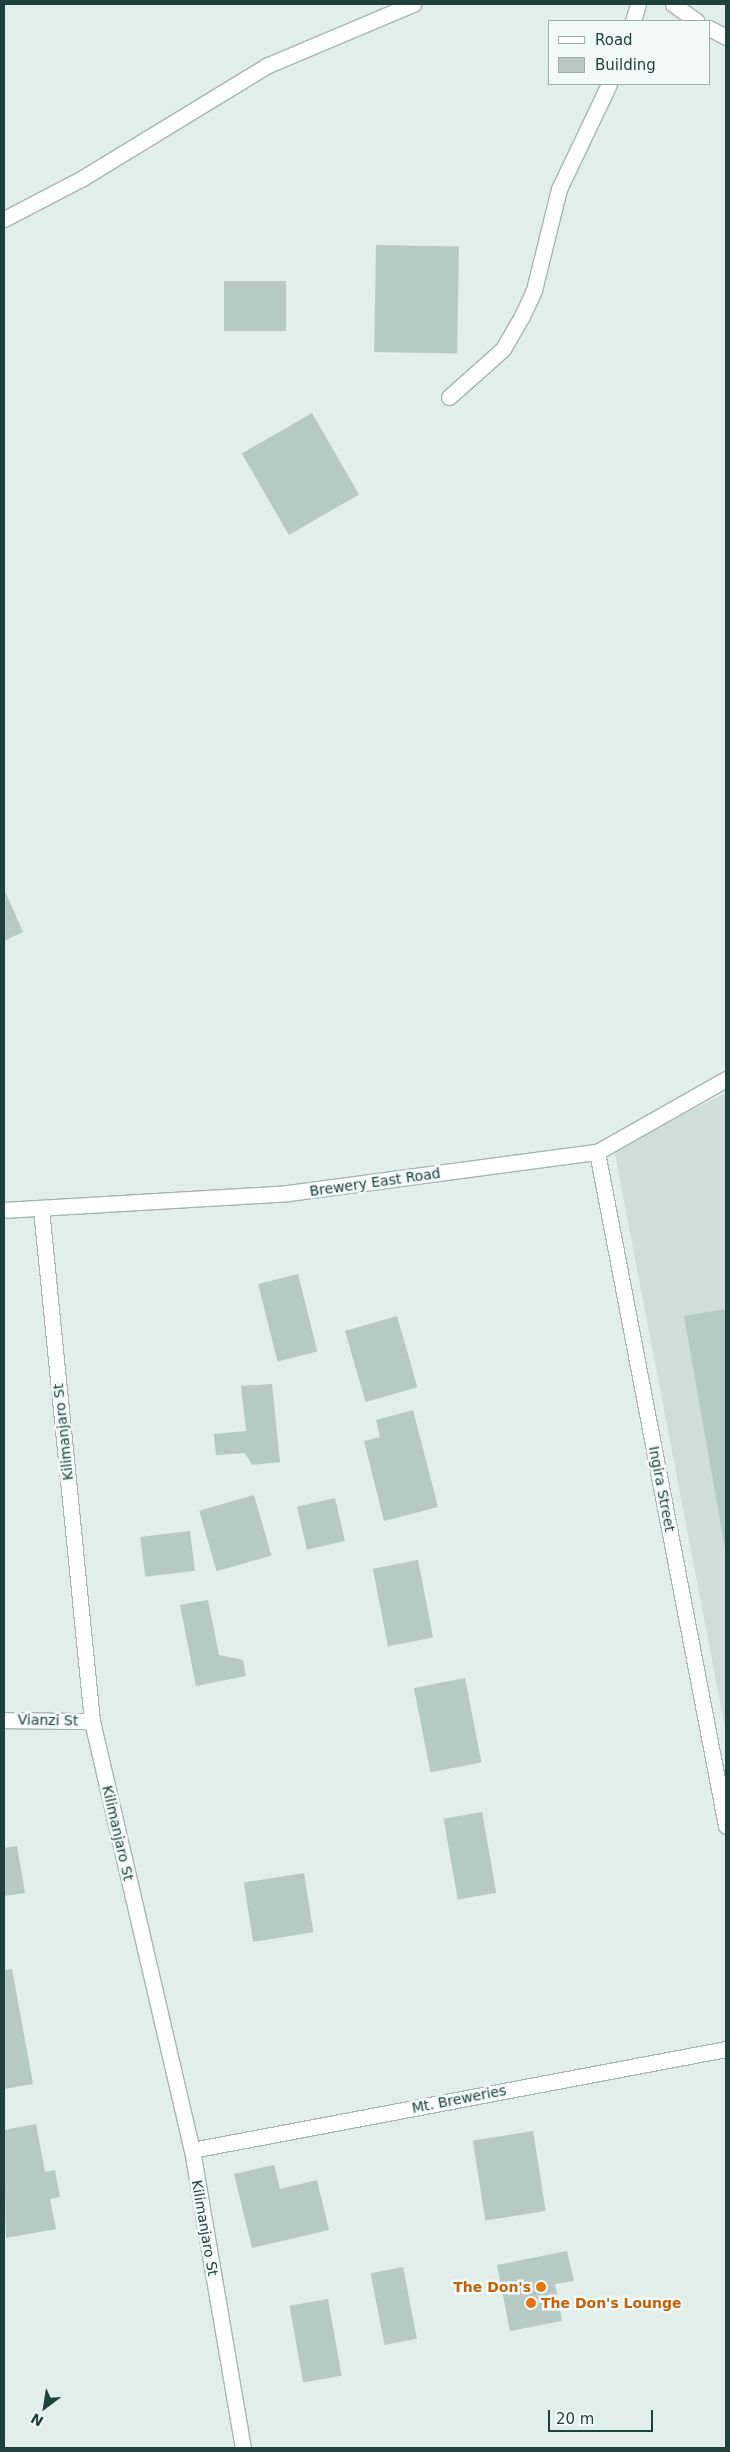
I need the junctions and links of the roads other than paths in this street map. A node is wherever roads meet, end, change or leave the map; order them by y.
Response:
1 (413, 4) edge
2 (638, 4) edge
3 (673, 4) edge
4 (633, 20) edge
5 (695, 20) edge
6 (710, 29) edge
7 (726, 37) edge
8 (609, 85) edge
9 (4, 219) edge
10 (449, 397) dead end
11 (726, 1080) edge
12 (597, 1152) junction
13 (41, 1209) junction
14 (4, 1210) edge
15 (4, 1720) edge
16 (92, 1721) junction
17 (726, 1826) edge
18 (726, 2049) edge
19 (192, 2150) junction
20 (243, 2448) edge

1 - 9 street
2 - 4 street
3 - 5 street
6 - 7 street
8 - 10 street
11 - 12 street, Brewery East Road
12 - 13 street, Brewery East Road
12 - 17 street, Ingira Street
13 - 14 street, Brewery East Road
13 - 16 street, Kilimanjaro St
15 - 16 street, Vianzi St
16 - 19 street, Kilimanjaro St
18 - 19 street, Mt. Breweries
19 - 20 street, Kilimanjaro St

